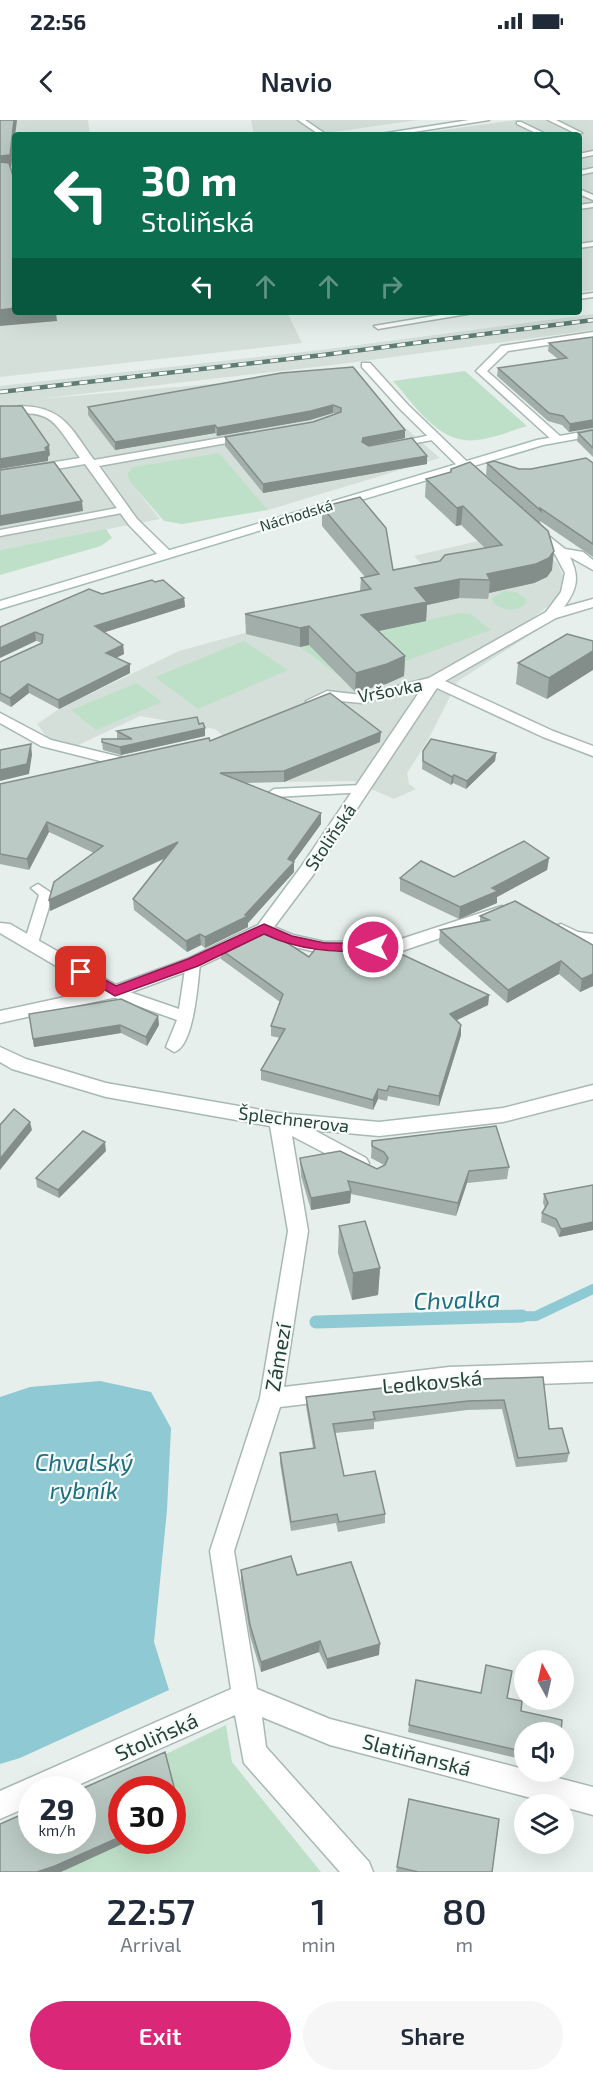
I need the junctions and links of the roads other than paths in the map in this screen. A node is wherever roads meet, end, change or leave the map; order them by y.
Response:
1 (301, 120) edge
2 (485, 120) edge
3 (551, 120) edge
4 (519, 123) dead end
5 (319, 132) edge
6 (399, 132) edge
7 (538, 132) edge
8 (582, 132) edge
9 (455, 315) edge
10 (378, 326) dead end
11 (593, 335) edge
12 (366, 365) dead end
13 (0, 412) edge
14 (267, 433) edge
15 (593, 433) edge
16 (435, 437) junction
17 (556, 438) junction
18 (378, 447) edge
19 (90, 462) junction
20 (463, 465) junction
21 (0, 475) edge
22 (487, 487) edge
23 (123, 510) junction
24 (528, 523) edge
25 (0, 533) edge
26 (561, 552) junction
27 (165, 554) junction
28 (593, 566) edge
29 (593, 603) edge
30 (0, 605) edge
31 (551, 615) junction
32 (434, 681) junction
33 (296, 708) edge
34 (0, 717) edge
35 (593, 751) edge
36 (144, 758) edge
37 (124, 762) junction
38 (89, 770) edge
39 (362, 789) junction
40 (274, 793) edge
41 (38, 888) dead end
42 (515, 905) edge
43 (544, 921) edge
44 (4, 928) dead end
45 (264, 929) junction
46 (593, 940) edge
47 (31, 943) junction
48 (193, 963) junction
49 (115, 992) junction
50 (0, 1017) edge
51 (186, 1017) junction
52 (174, 1047) dead end
53 (0, 1054) edge
54 (592, 1093) edge
55 (279, 1120) junction
56 (375, 1171) edge
57 (593, 1372) edge
58 (271, 1398) junction
59 (244, 1697) junction
60 (67, 1776) edge
61 (18, 1797) edge
62 (593, 1801) edge
63 (0, 1805) edge
64 (359, 1872) edge

1 - 5 lane
2 - 6 street
3 - 8 lane
4 - 7 lane
9 - 10 lane
11 - 17 street
12 - 16 street
13 - 19 street
14 - 19 street
15 - 17 street, Náchodská
16 - 18 lane
16 - 20 street
17 - 20 street, Náchodská
19 - 21 street
19 - 23 street
20 - 22 street
20 - 27 street, Náchodská
23 - 25 lane
23 - 27 street
24 - 26 street, Stoliňská
26 - 28 street, Stoliňská
26 - 31 street, Stoliňská
27 - 30 street, Náchodská
29 - 31 street
31 - 32 street, Stoliňská
32 - 33 street, Vršovka
32 - 35 street
32 - 39 street, Stoliňská
34 - 37 street
36 - 37 street
37 - 38 street
39 - 40 lane
39 - 45 street, Stoliňská
41 - 47 lane
42 - 45 street
43 - 46 street
44 - 47 street
45 - 48 street, Stoliňská
47 - 49 street
48 - 49 street, Stoliňská
48 - 51 lane
49 - 50 street, Stoliňská
49 - 51 lane
51 - 52 lane
53 - 55 street, Šplechnerova
54 - 55 street, Šplechnerova
55 - 56 street
55 - 58 street, Zámezí
57 - 58 street, Ledkovská
58 - 59 street, Zámezí
59 - 60 street, Stoliňská
59 - 62 street, Slatiňanská
59 - 64 street, Zámezí
61 - 63 street, Stoliňská

